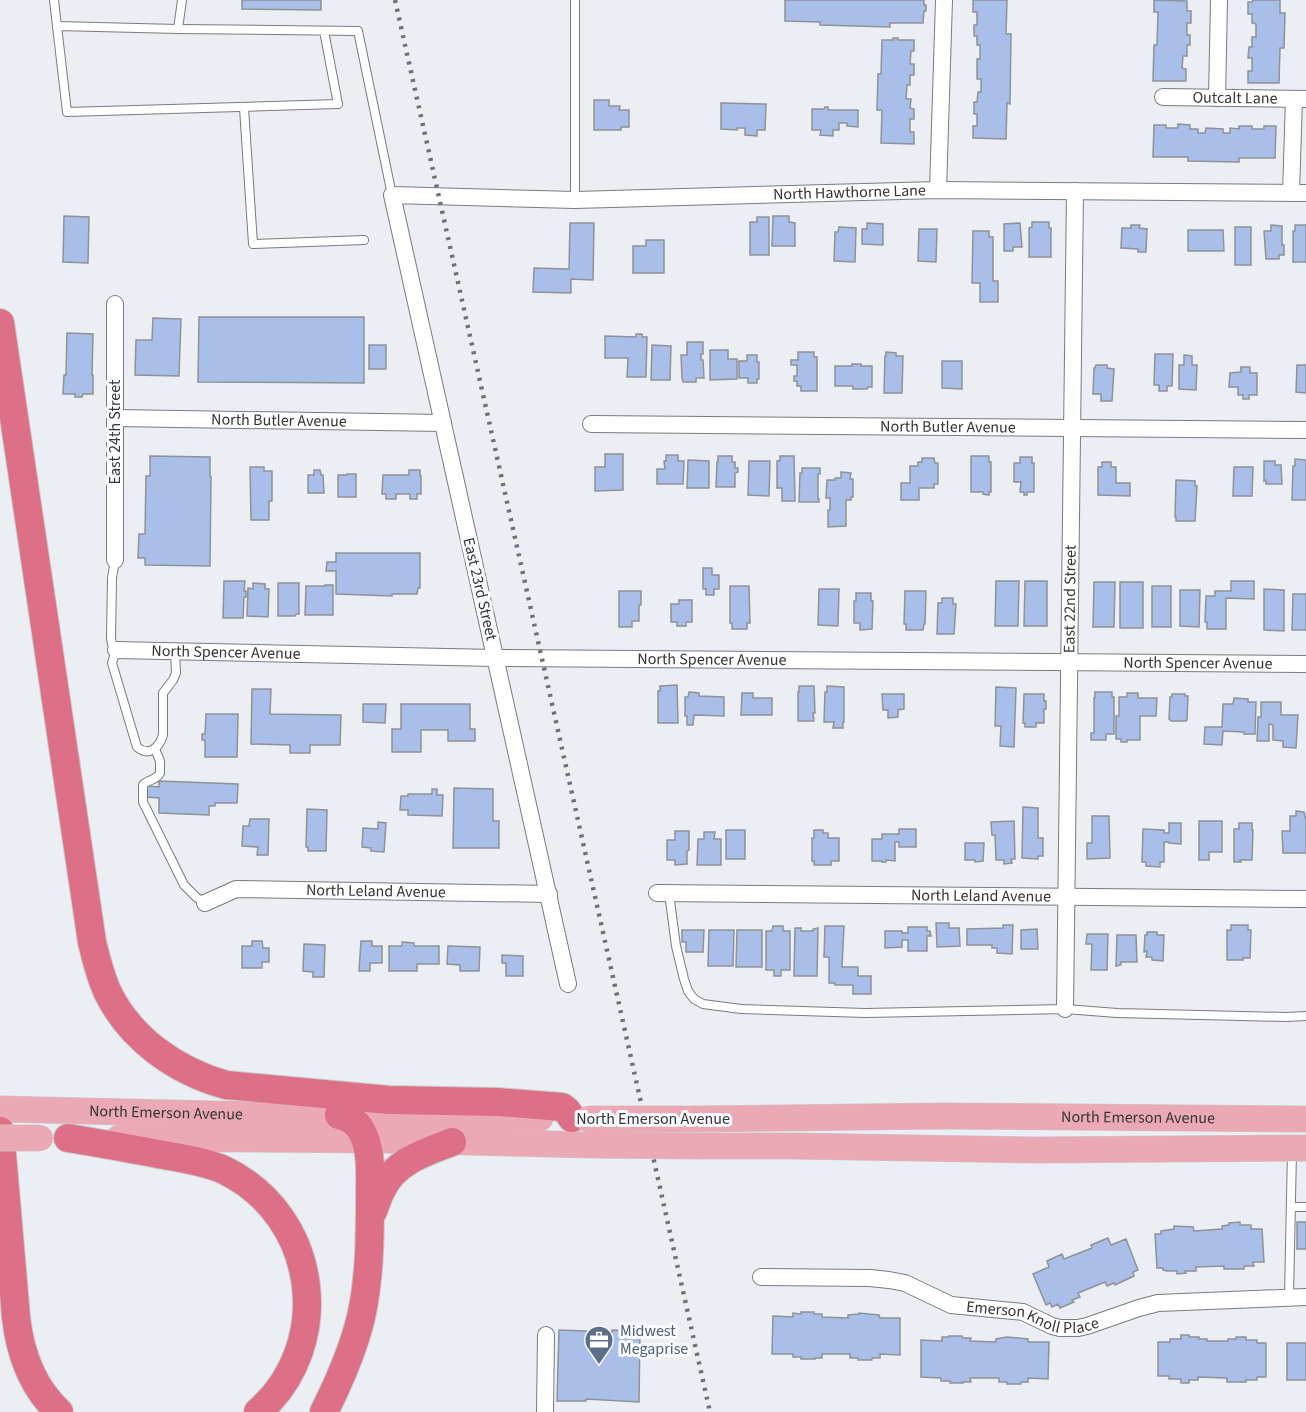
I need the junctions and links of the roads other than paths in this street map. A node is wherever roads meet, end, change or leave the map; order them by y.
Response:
1 (54, 0) edge
2 (182, 0) edge
3 (575, 0) edge
4 (944, 0) edge
5 (1219, 0) edge
6 (57, 26) junction
7 (178, 29) junction
8 (324, 31) junction
9 (1163, 97) dead end
10 (1217, 98) junction
11 (1300, 99) edge
12 (243, 108) junction
13 (938, 190) junction
14 (1074, 191) junction
15 (1299, 193) edge
16 (392, 195) junction
17 (575, 200) junction
18 (364, 240) dead end
19 (115, 304) dead end
20 (0, 323) edge
21 (115, 418) junction
22 (443, 423) junction
23 (591, 424) dead end
24 (1071, 428) junction
25 (1306, 430) edge
26 (116, 560) joint
27 (116, 650) junction
28 (175, 651) junction
29 (496, 658) junction
30 (1070, 661) junction
31 (1306, 664) edge
32 (155, 749) junction
33 (663, 893) joint
34 (549, 894) junction
35 (1065, 896) junction
36 (1306, 899) edge
37 (205, 903) joint
38 (568, 984) dead end
39 (1065, 1009) junction
40 (1306, 1016) edge
41 (0, 1109) edge
42 (339, 1115) junction
43 (580, 1119) junction
44 (1306, 1119) edge
45 (0, 1131) edge
46 (0, 1138) edge
47 (54, 1138) junction
48 (366, 1140) junction
49 (452, 1142) junction
50 (1299, 1148) edge
51 (1291, 1206) junction
52 (1306, 1207) edge
53 (370, 1219) junction
54 (761, 1277) dead end
55 (1289, 1297) junction
56 (1306, 1297) edge
57 (546, 1335) dead end
58 (59, 1412) edge
59 (258, 1412) edge
60 (324, 1412) edge
61 (545, 1412) edge

1 - 6 lane
2 - 7 lane
3 - 17 lane
4 - 13 street
5 - 10 street
6 - 7 lane
6 - 12 lane
7 - 8 lane
8 - 12 lane
8 - 16 lane
9 - 10 street, Outcalt Lane
10 - 11 street, Outcalt Lane
11 - 15 street
12 - 18 lane
13 - 14 street, North Hawthorne Lane
13 - 17 street, North Hawthorne Lane
14 - 15 street, North Hawthorne Lane
14 - 24 street, East 22nd Street
16 - 17 street, North Hawthorne Lane
16 - 22 street, East 23rd Street
19 - 21 street, East 24th Street
20 - 43 highway
21 - 22 street, North Butler Avenue
21 - 26 street, East 24th Street
22 - 29 street, East 23rd Street
23 - 24 street, North Butler Avenue
24 - 25 street, North Butler Avenue
24 - 30 street, East 22nd Street
26 - 27 lane
27 - 28 street, North Spencer Avenue
27 - 32 lane
28 - 29 street, North Spencer Avenue
28 - 32 lane
29 - 30 street, North Spencer Avenue
29 - 34 street, East 23rd Street
30 - 31 street, North Spencer Avenue
30 - 35 street, East 22nd Street
32 - 37 lane
33 - 35 street, North Leland Avenue
33 - 39 lane
34 - 37 street, North Leland Avenue
34 - 38 street, East 23rd Street
35 - 36 street, North Leland Avenue
35 - 39 street, East 22nd Street
39 - 40 lane
41 - 42 main road, North Emerson Avenue
42 - 43 main road, North Emerson Avenue
42 - 48 highway
43 - 44 main road, North Emerson Avenue, bridge
45 - 58 highway
46 - 47 main road, North Emerson Avenue, bridge
47 - 48 main road, North Emerson Avenue
47 - 59 highway
48 - 49 main road, North Emerson Avenue
48 - 53 highway
49 - 50 main road, North Emerson Avenue, bridge
49 - 53 highway
50 - 51 lane
51 - 52 lane
51 - 55 lane
53 - 60 highway
54 - 55 street, Emerson Knoll Place
55 - 56 street, Emerson Knoll Place
57 - 61 street

